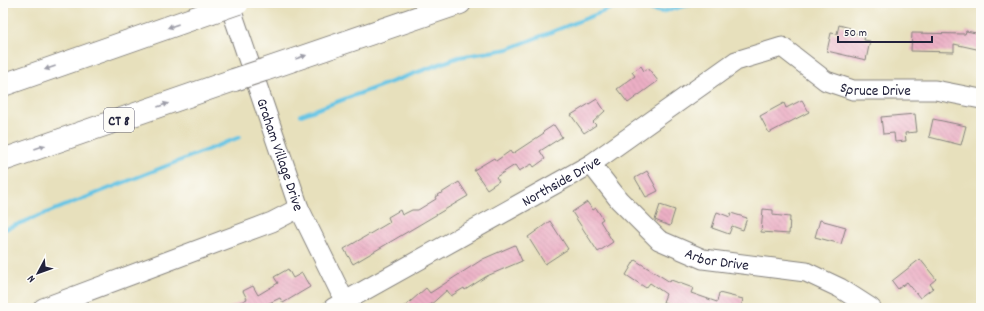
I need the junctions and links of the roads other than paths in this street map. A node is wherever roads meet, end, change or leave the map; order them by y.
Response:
1 (228, 3) edge
2 (238, 3) edge
3 (460, 3) edge
4 (782, 47) joint
5 (3, 85) edge
6 (981, 99) edge
7 (3, 160) edge
8 (591, 164) junction
9 (299, 208) junction
10 (342, 306) edge
11 (43, 308) edge
12 (871, 308) edge

1 - 9 street, Graham Village Drive
2 -> 5 highway, bridge
7 -> 3 highway, CT 8, bridge
4 - 6 street, Spruce Drive
4 - 8 street, Northside Drive
8 - 10 street, Northside Drive
8 - 12 street, Arbor Drive
9 - 10 street, Graham Village Drive
9 - 11 street

